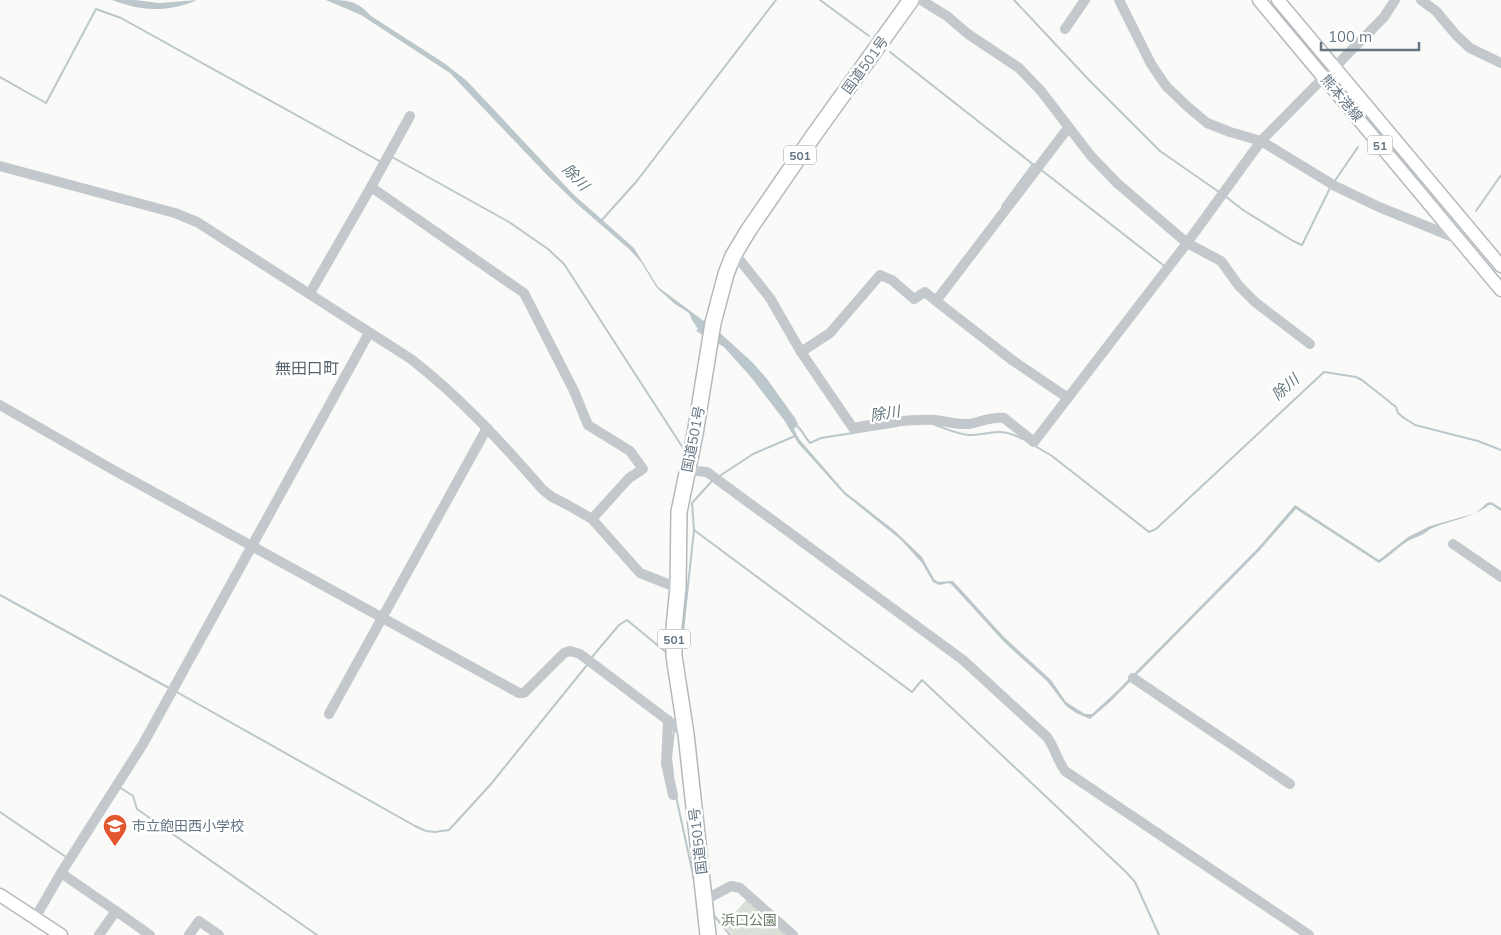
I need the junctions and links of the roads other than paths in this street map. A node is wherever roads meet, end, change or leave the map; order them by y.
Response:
1 (912, 0) edge
2 (921, 0) edge
3 (1085, 0) edge
4 (1118, 0) edge
5 (1258, 0) edge
6 (1278, 0) edge
7 (1395, 0) edge
8 (1421, 0) edge
9 (1065, 29) dead end
10 (1501, 63) edge
11 (1335, 67) junction
12 (1324, 77) junction
13 (410, 116) dead end
14 (1068, 128) junction
15 (1261, 141) junction
16 (0, 166) edge
17 (371, 188) junction
18 (1458, 239) junction
19 (1187, 243) junction
20 (733, 256) junction
21 (1501, 266) edge
22 (1501, 290) edge
23 (310, 293) junction
24 (936, 301) junction
25 (370, 333) junction
26 (1310, 344) dead end
27 (801, 352) junction
28 (1068, 398) junction
29 (0, 405) edge
30 (487, 428) junction
31 (688, 470) junction
32 (592, 519) junction
33 (1453, 544) dead end
34 (253, 546) junction
35 (1501, 576) edge
36 (678, 588) junction
37 (383, 618) junction
38 (1133, 678) dead end
39 (329, 714) dead end
40 (668, 720) junction
41 (686, 734) junction
42 (1290, 784) dead end
43 (672, 795) dead end
44 (61, 873) junction
45 (0, 895) edge
46 (705, 900) junction
47 (116, 911) junction
48 (35, 918) junction
49 (61, 935) edge
50 (98, 935) edge
51 (150, 935) edge
52 (189, 935) edge
53 (219, 935) edge
54 (708, 935) edge
55 (793, 935) edge
56 (1309, 935) edge

1 - 20 highway, 国道501号 / 501
2 - 14 street
3 - 9 street
4 - 15 street
5 - 12 main road, 熊本港線 / 51
6 - 11 main road, 熊本港線 / 51
7 - 11 street
8 - 10 street
11 - 21 main road, 熊本港線 / 51
12 - 15 street
12 - 18 main road, 熊本港線 / 51
13 - 17 street
14 - 19 street
14 - 24 street
15 - 18 street
15 - 19 street
16 - 23 street
17 - 23 street
17 - 32 street
18 - 22 main road, 熊本港線 / 51
19 - 26 street
19 - 28 street
20 - 27 street
20 - 31 highway, 国道501号 / 501
23 - 25 street
24 - 27 street
24 - 28 street
25 - 30 street
25 - 34 street
27 - 28 street
29 - 34 street
30 - 32 street
30 - 37 street
31 - 36 highway, 国道501号 / 501
31 - 56 street
32 - 36 street
33 - 35 street
34 - 37 street
34 - 44 street
36 - 41 highway, 国道501号 / 501
37 - 39 street
37 - 40 street
38 - 42 street
40 - 41 street
40 - 43 street
41 - 46 highway, 国道501号 / 501
44 - 47 street
44 - 48 street
45 - 48 main road
46 - 54 highway, 国道501号 / 501
46 - 55 street
47 - 50 street
47 - 51 street
48 - 49 main road
52 - 53 street

